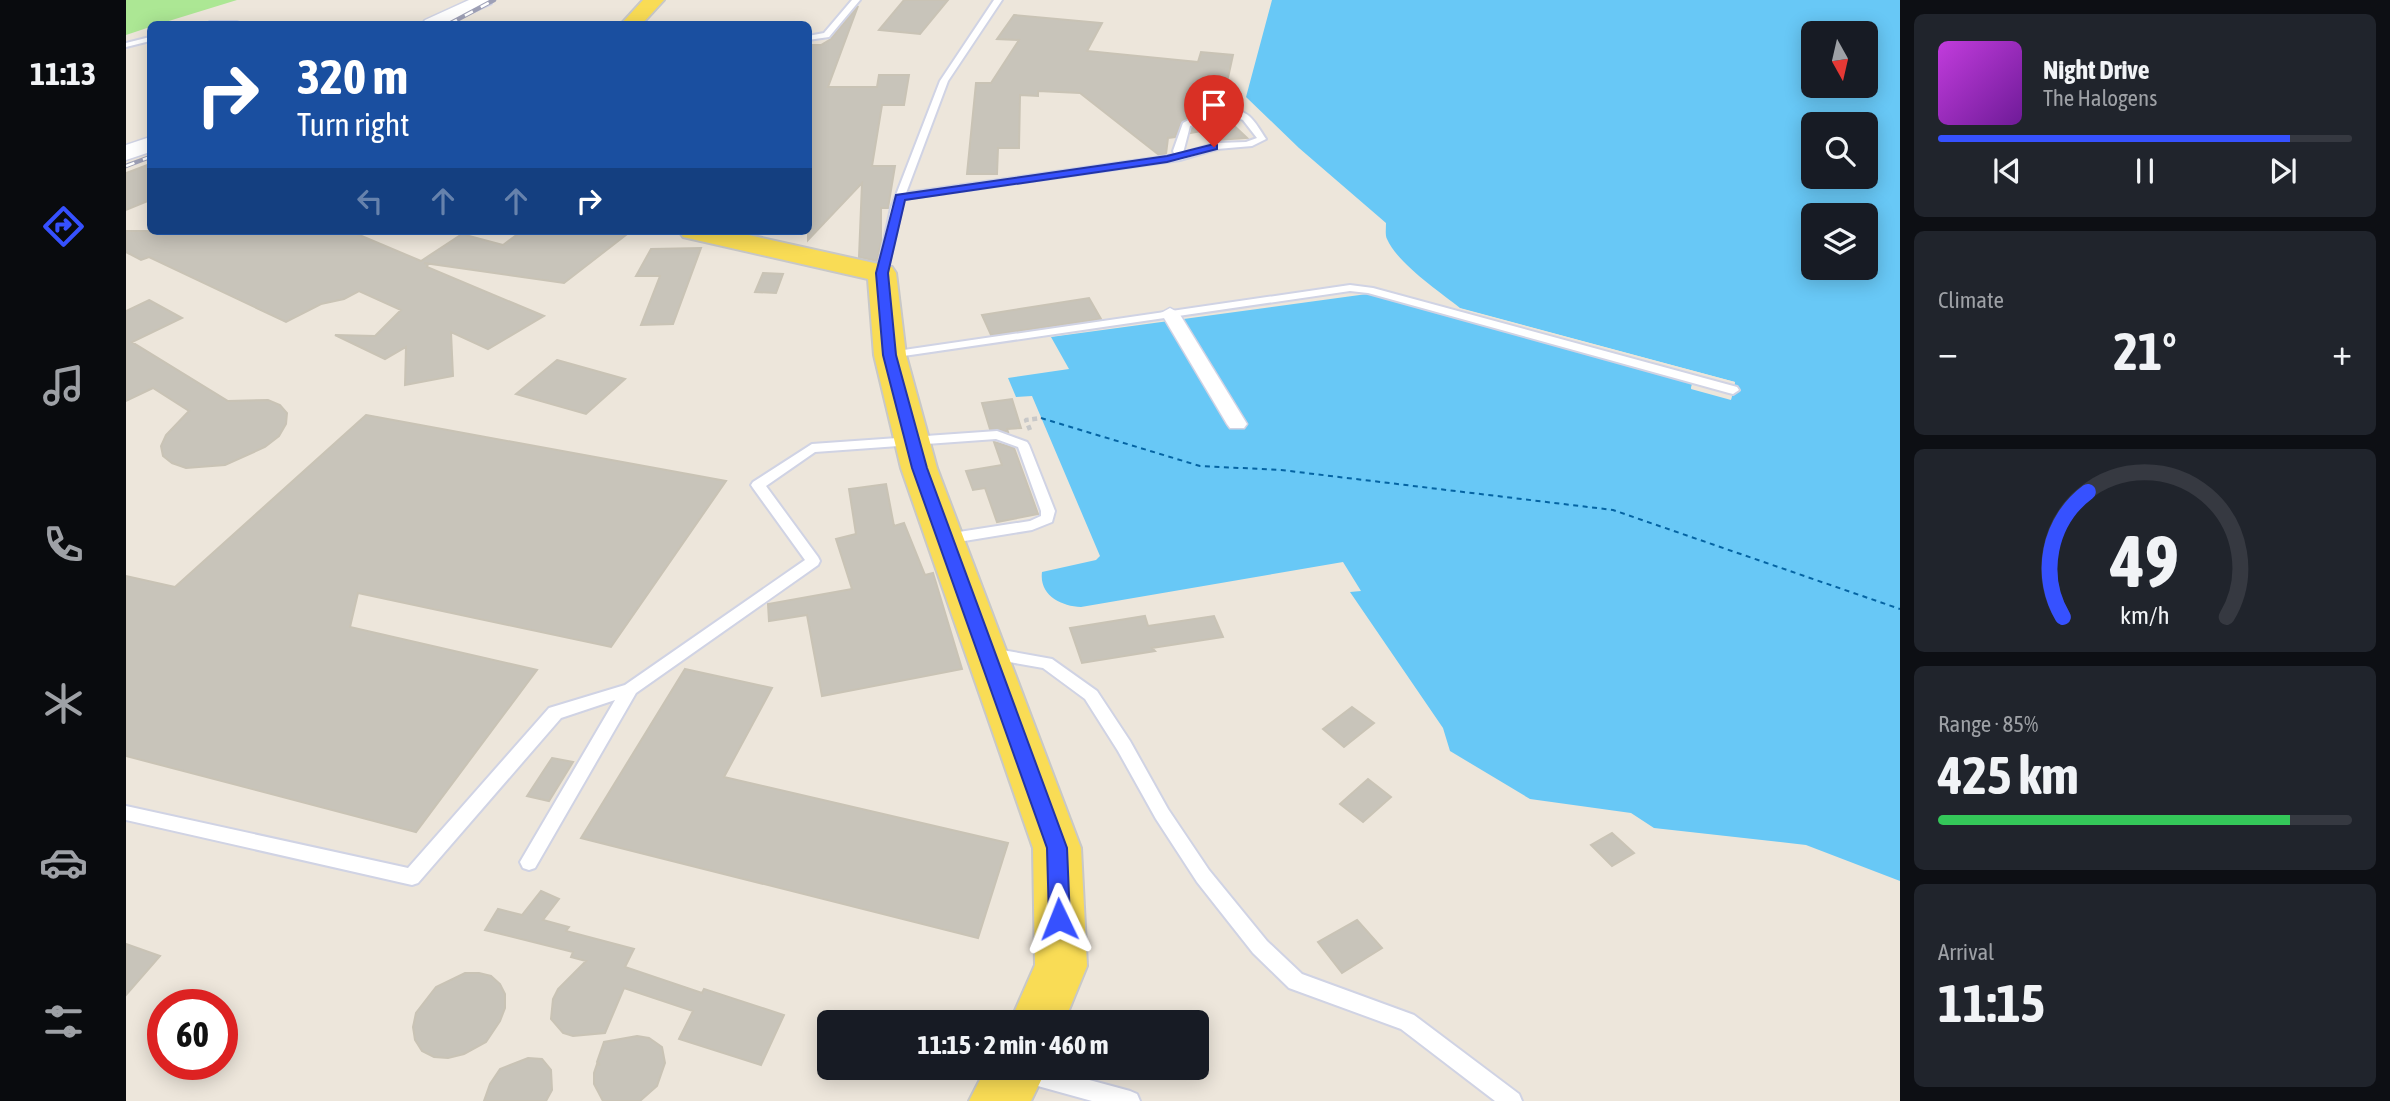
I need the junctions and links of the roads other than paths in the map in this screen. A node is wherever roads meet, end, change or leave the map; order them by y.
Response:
1 (484, 0) edge
2 (654, 0) edge
3 (856, 0) edge
4 (998, 0) edge
5 (438, 21) edge
6 (634, 21) edge
7 (812, 37) edge
8 (147, 40) edge
9 (126, 45) edge
10 (147, 145) edge
11 (126, 152) edge
12 (1180, 157) junction
13 (900, 197) junction
14 (712, 235) edge
15 (882, 273) junction
16 (1170, 313) junction
17 (890, 355) junction
18 (1733, 390) dead end
19 (1237, 424) dead end
20 (913, 442) junction
21 (945, 539) junction
22 (986, 653) junction
23 (630, 689) junction
24 (126, 813) edge
25 (528, 862) dead end
26 (1042, 1010) edge
27 (1065, 1080) edge
28 (1130, 1101) edge
29 (1512, 1101) edge

1 - 5 street
2 - 6 main road
3 - 7 lane
4 - 13 lane
8 - 9 lane
10 - 11 street
12 - 12 lane
12 - 13 lane
13 - 15 lane
14 - 15 main road
15 - 17 main road
16 - 17 lane
16 - 18 lane
16 - 19 street
17 - 20 main road
20 - 21 main road
20 - 21 lane
20 - 23 lane
21 - 22 main road
22 - 26 main road
22 - 29 lane
23 - 24 lane
23 - 25 lane
27 - 28 lane

